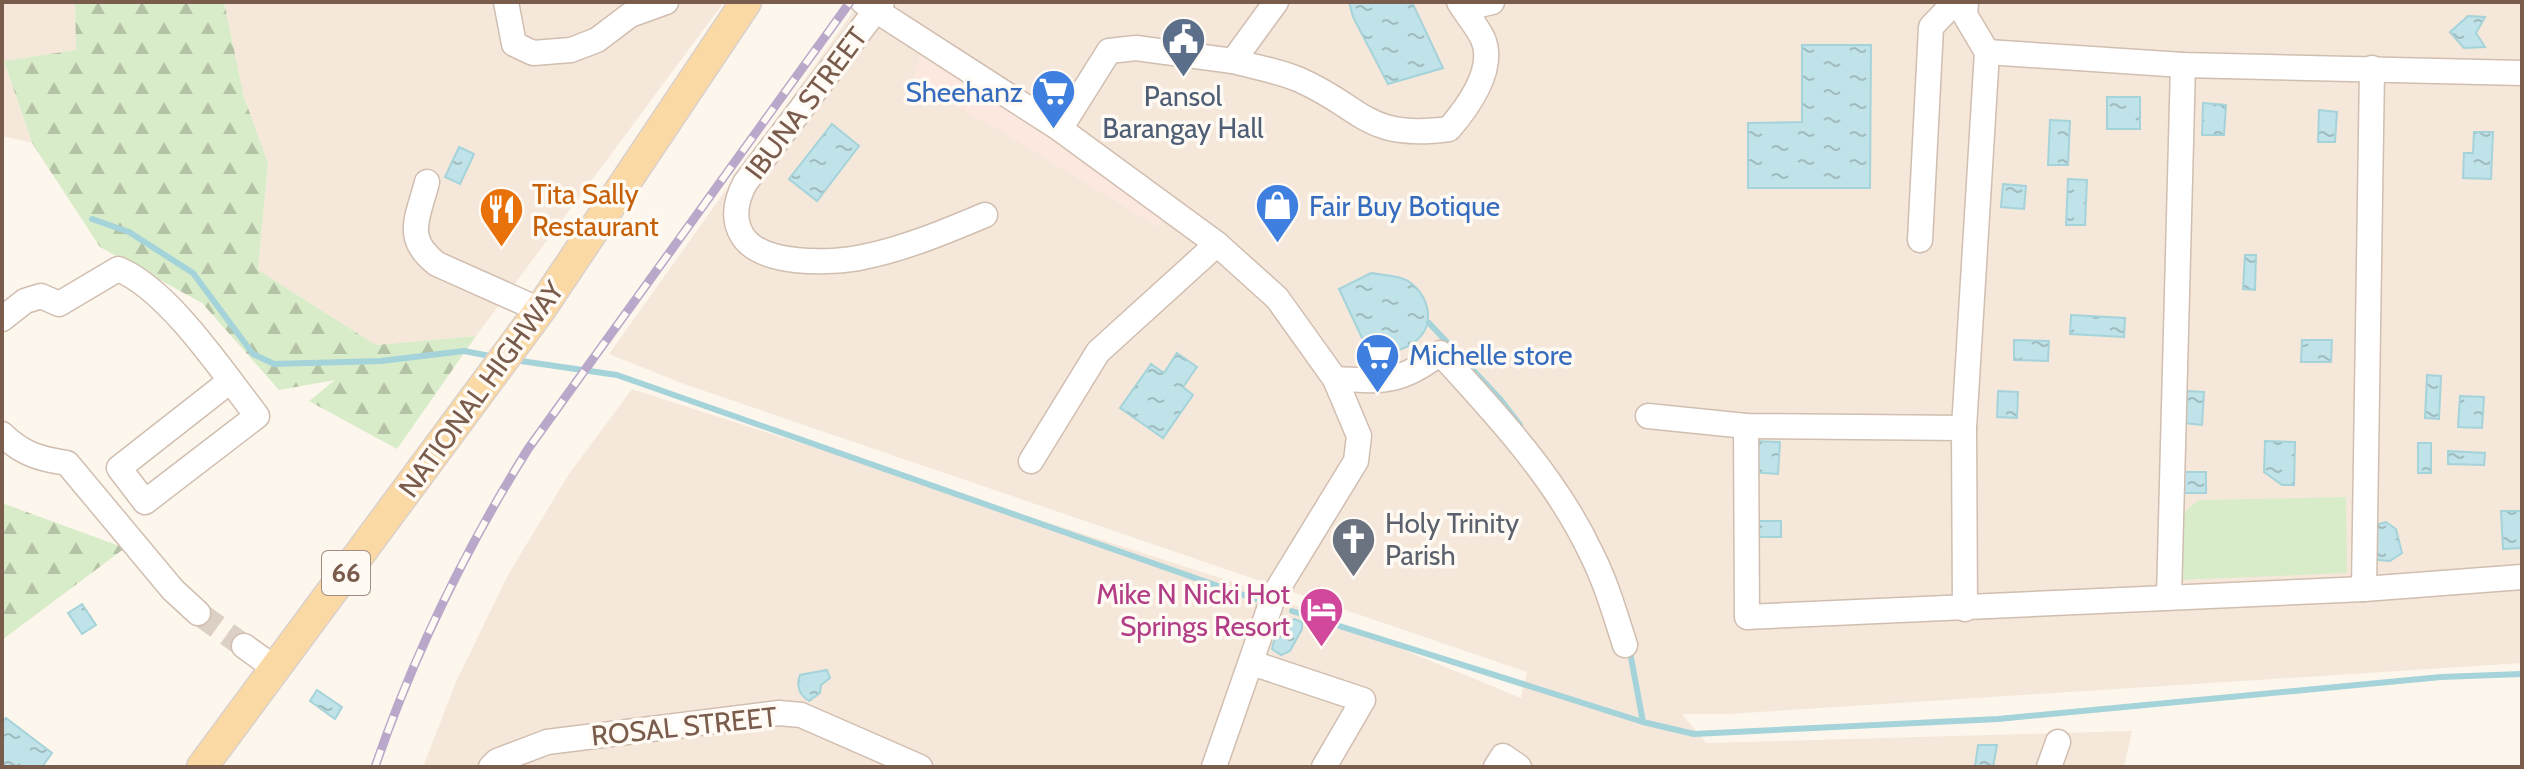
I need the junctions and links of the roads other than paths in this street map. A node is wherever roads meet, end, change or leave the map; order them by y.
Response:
1 (506, 2) edge
2 (666, 2) edge
3 (746, 2) edge
4 (1276, 2) edge
5 (1492, 2) edge
6 (1955, 2) edge
7 (1966, 2) edge
8 (874, 5) edge
9 (1461, 6) edge
10 (1987, 52) junction
11 (1233, 61) junction
12 (2183, 65) junction
13 (2372, 68) junction
14 (2522, 73) edge
15 (1060, 129) junction
16 (427, 182) dead end
17 (985, 215) dead end
18 (1920, 240) dead end
19 (1217, 244) junction
20 (540, 310) junction
21 (2, 319) edge
22 (1335, 379) junction
23 (230, 381) junction
24 (1648, 416) dead end
25 (1746, 426) junction
26 (1964, 428) junction
27 (2, 434) edge
28 (1031, 461) dead end
29 (2522, 577) edge
30 (2364, 589) junction
31 (2169, 597) junction
32 (1965, 609) junction
33 (198, 613) tunnel mouth
34 (1625, 645) dead end
35 (244, 646) tunnel mouth
36 (1252, 663) junction
37 (276, 669) junction
38 (2058, 742) dead end
39 (912, 765) edge
40 (202, 767) edge
41 (491, 767) edge
42 (1214, 767) edge
43 (1324, 767) edge
44 (1496, 767) edge
45 (1519, 767) edge
46 (2049, 767) edge

1 - 2 street
3 - 20 main road, NATIONAL HIGHWAY / 66
4 - 11 street
5 - 9 street
6 - 18 street
7 - 10 street
8 - 15 street
8 - 17 street, IBUNA STREET
9 - 11 street
10 - 12 street
10 - 26 street
11 - 15 street
12 - 13 street
12 - 31 street
13 - 14 street
13 - 30 street
15 - 19 street
16 - 20 street
19 - 22 street
19 - 28 street
20 - 37 main road, NATIONAL HIGHWAY / 66
21 - 23 street
22 - 34 street
22 - 36 street
23 - 23 street
24 - 25 street
25 - 26 street
25 - 32 street
26 - 32 street
27 - 33 street
29 - 30 street
30 - 31 street
31 - 32 street
35 - 37 street
36 - 42 street
36 - 43 street
37 - 40 main road, NATIONAL HIGHWAY / 66
38 - 46 street
39 - 41 street, ROSAL STREET
44 - 45 street

